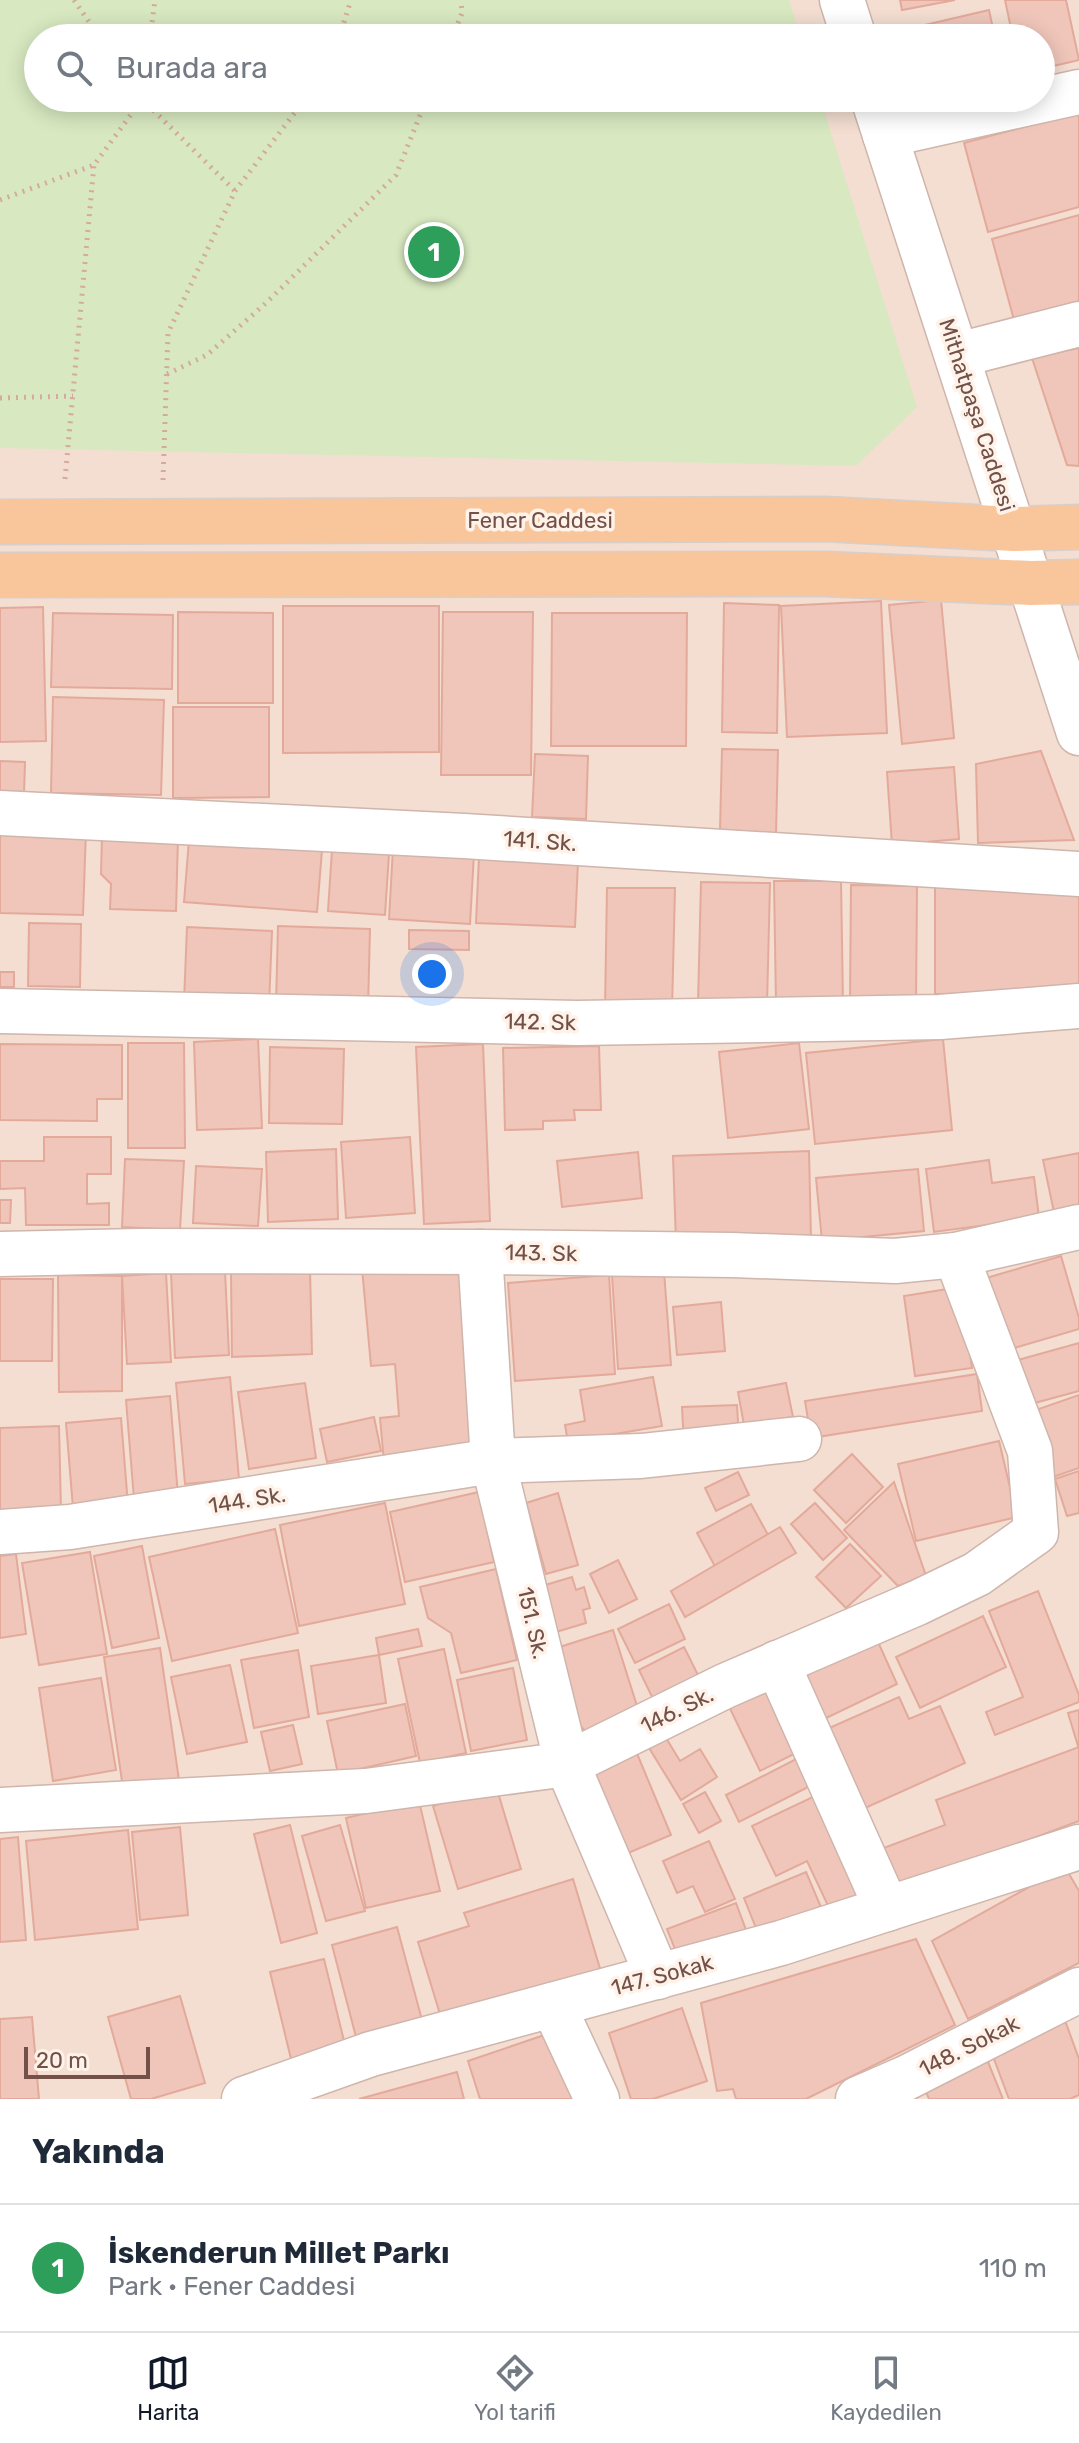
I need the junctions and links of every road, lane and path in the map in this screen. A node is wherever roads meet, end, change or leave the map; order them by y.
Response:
1 (74, 0) edge
2 (155, 0) edge
3 (351, 0) edge
4 (461, 0) edge
5 (842, 0) edge
6 (90, 24) edge
7 (152, 24) edge
8 (343, 24) edge
9 (458, 24) edge
10 (850, 24) edge
11 (1079, 92) edge
12 (1055, 95) edge
13 (133, 112) edge
14 (155, 112) edge
15 (295, 112) edge
16 (421, 112) edge
17 (912, 112) edge
18 (879, 116) edge
19 (94, 165) junction
20 (235, 191) junction
21 (0, 200) edge
22 (1079, 324) edge
23 (958, 355) junction
24 (167, 374) junction
25 (73, 396) junction
26 (0, 398) edge
27 (161, 521) junction
28 (0, 522) edge
29 (61, 522) junction
30 (1079, 527) edge
31 (1014, 529) junction
32 (0, 575) edge
33 (1079, 582) edge
34 (1031, 583) junction
35 (1079, 733) edge
36 (0, 813) edge
37 (1079, 874) edge
38 (1079, 1006) edge
39 (0, 1011) edge
40 (1079, 1227) edge
41 (480, 1252) junction
42 (0, 1254) edge
43 (956, 1255) junction
44 (799, 1439) dead end
45 (493, 1461) junction
46 (0, 1532) edge
47 (777, 1663) junction
48 (567, 1764) junction
49 (0, 1810) edge
50 (1079, 1847) edge
51 (887, 1909) junction
52 (658, 1977) junction
53 (1079, 1990) edge
54 (553, 2005) junction
55 (244, 2099) edge
56 (597, 2099) edge
57 (858, 2099) edge

1 - 6 path
2 - 7 path
3 - 8 path
4 - 9 path
5 - 10 street
11 - 12 street
13 - 19 path
14 - 20 path
15 - 20 path
16 - 24 path
17 - 18 street
18 - 23 street, Mithatpaşa Caddesi
19 - 21 path
19 - 25 path
20 - 24 path
22 - 23 street
23 - 31 street, Mithatpaşa Caddesi
24 - 27 path
25 - 26 path
25 - 29 path
27 - 29 main road, Fener Caddesi
27 - 31 main road, Fener Caddesi
28 - 29 main road, Fener Caddesi
30 - 31 main road, Fener Caddesi
31 - 34 street, Mithatpaşa Caddesi
32 - 34 main road
33 - 34 main road
34 - 35 street, Mithatpaşa Caddesi
36 - 37 street, 141. Sk.
38 - 39 street, 142. Sk
40 - 43 street, 143. Sk
41 - 42 street, 143. Sk
41 - 43 street, 143. Sk
41 - 45 street, 151. Sk.
43 - 47 street, 146. Sk.
44 - 45 street, 144. Sk.
45 - 46 street, 144. Sk.
45 - 48 street, 151. Sk.
47 - 48 street, 146. Sk.
47 - 51 street
48 - 49 street, 146. Sk.
48 - 52 street, 151. Sk.
50 - 51 street, 147. Sokak
51 - 52 street, 147. Sokak
52 - 54 street, 147. Sokak
53 - 57 street, 148. Sokak
54 - 55 street, 147. Sokak
54 - 56 street

